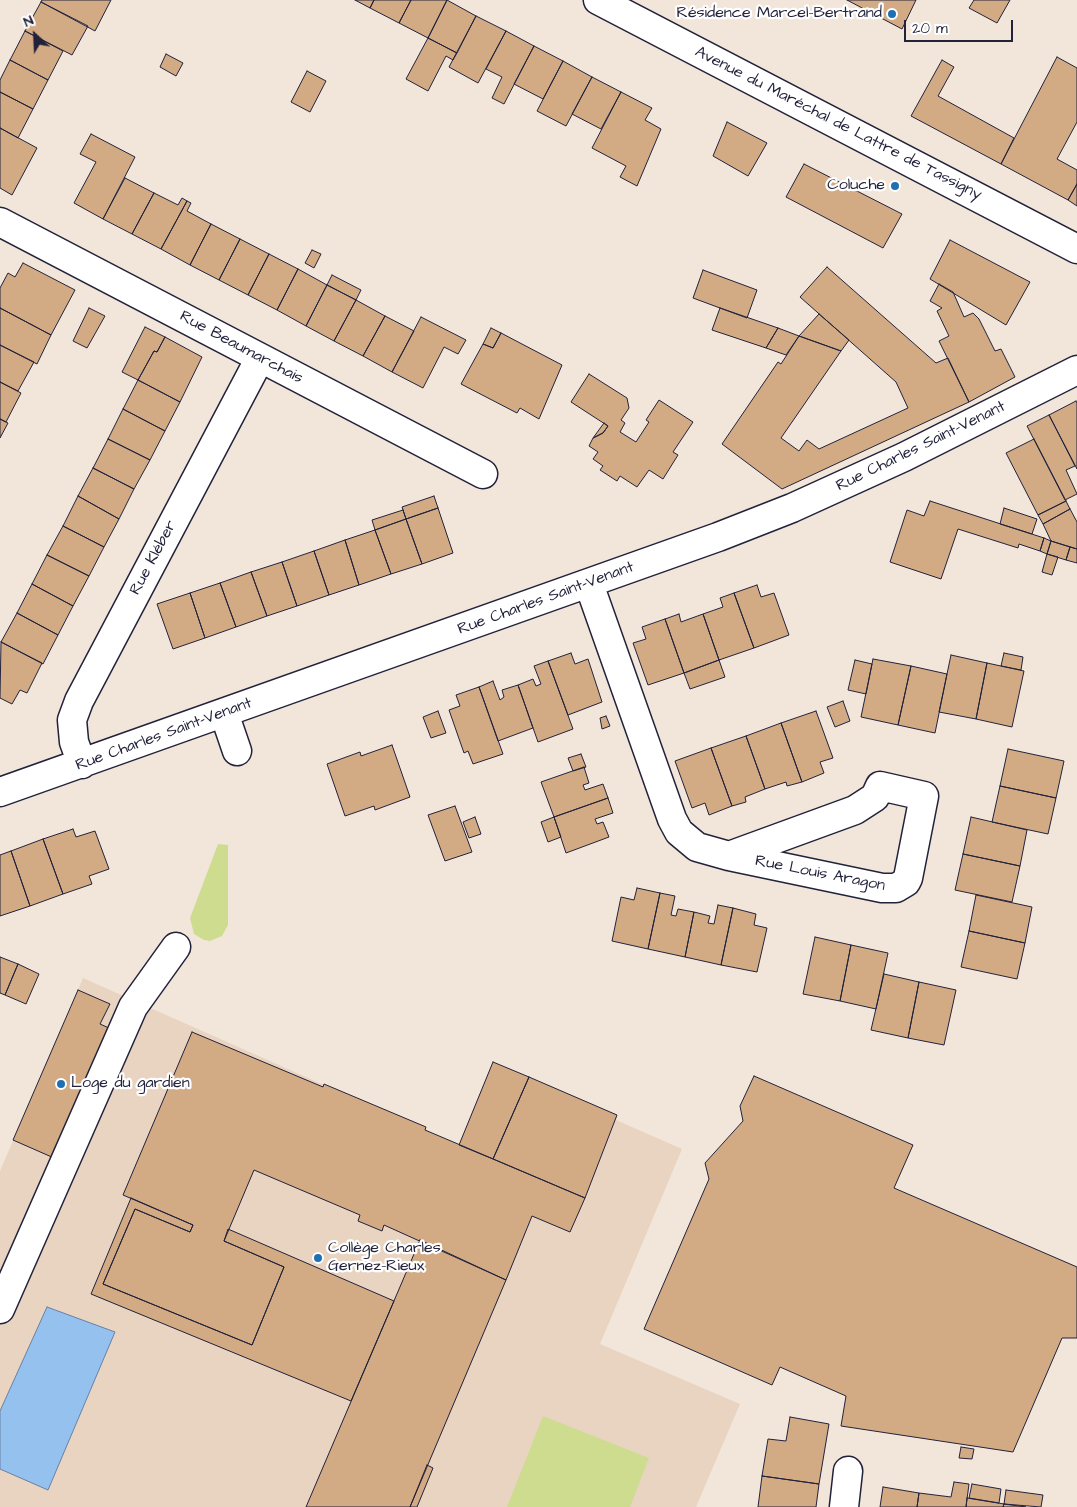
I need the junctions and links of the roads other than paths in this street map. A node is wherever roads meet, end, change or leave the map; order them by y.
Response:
1 (598, 0) edge
2 (0, 222) edge
3 (1077, 249) edge
4 (260, 358) junction
5 (1077, 370) edge
6 (483, 474) dead end
7 (589, 584) junction
8 (224, 713) junction
9 (238, 751) dead end
10 (82, 764) junction
11 (0, 792) edge
12 (730, 856) junction
13 (176, 947) dead end
14 (0, 1309) edge
15 (848, 1471) dead end
16 (844, 1507) edge

1 - 3 street, Avenue du Maréchal de Lattre de Tassigny
2 - 4 street, Rue Beaumarchais
4 - 6 street, Rue Beaumarchais
4 - 10 street, Rue Kléber
5 - 7 street, Rue Charles Saint-Venant
7 - 8 street, Rue Charles Saint-Venant
7 - 12 street, Rue Louis Aragon
8 - 9 street
8 - 10 street, Rue Charles Saint-Venant
10 - 11 street, Rue Charles Saint-Venant
12 - 12 street, Rue Louis Aragon
13 - 14 street
15 - 16 street

